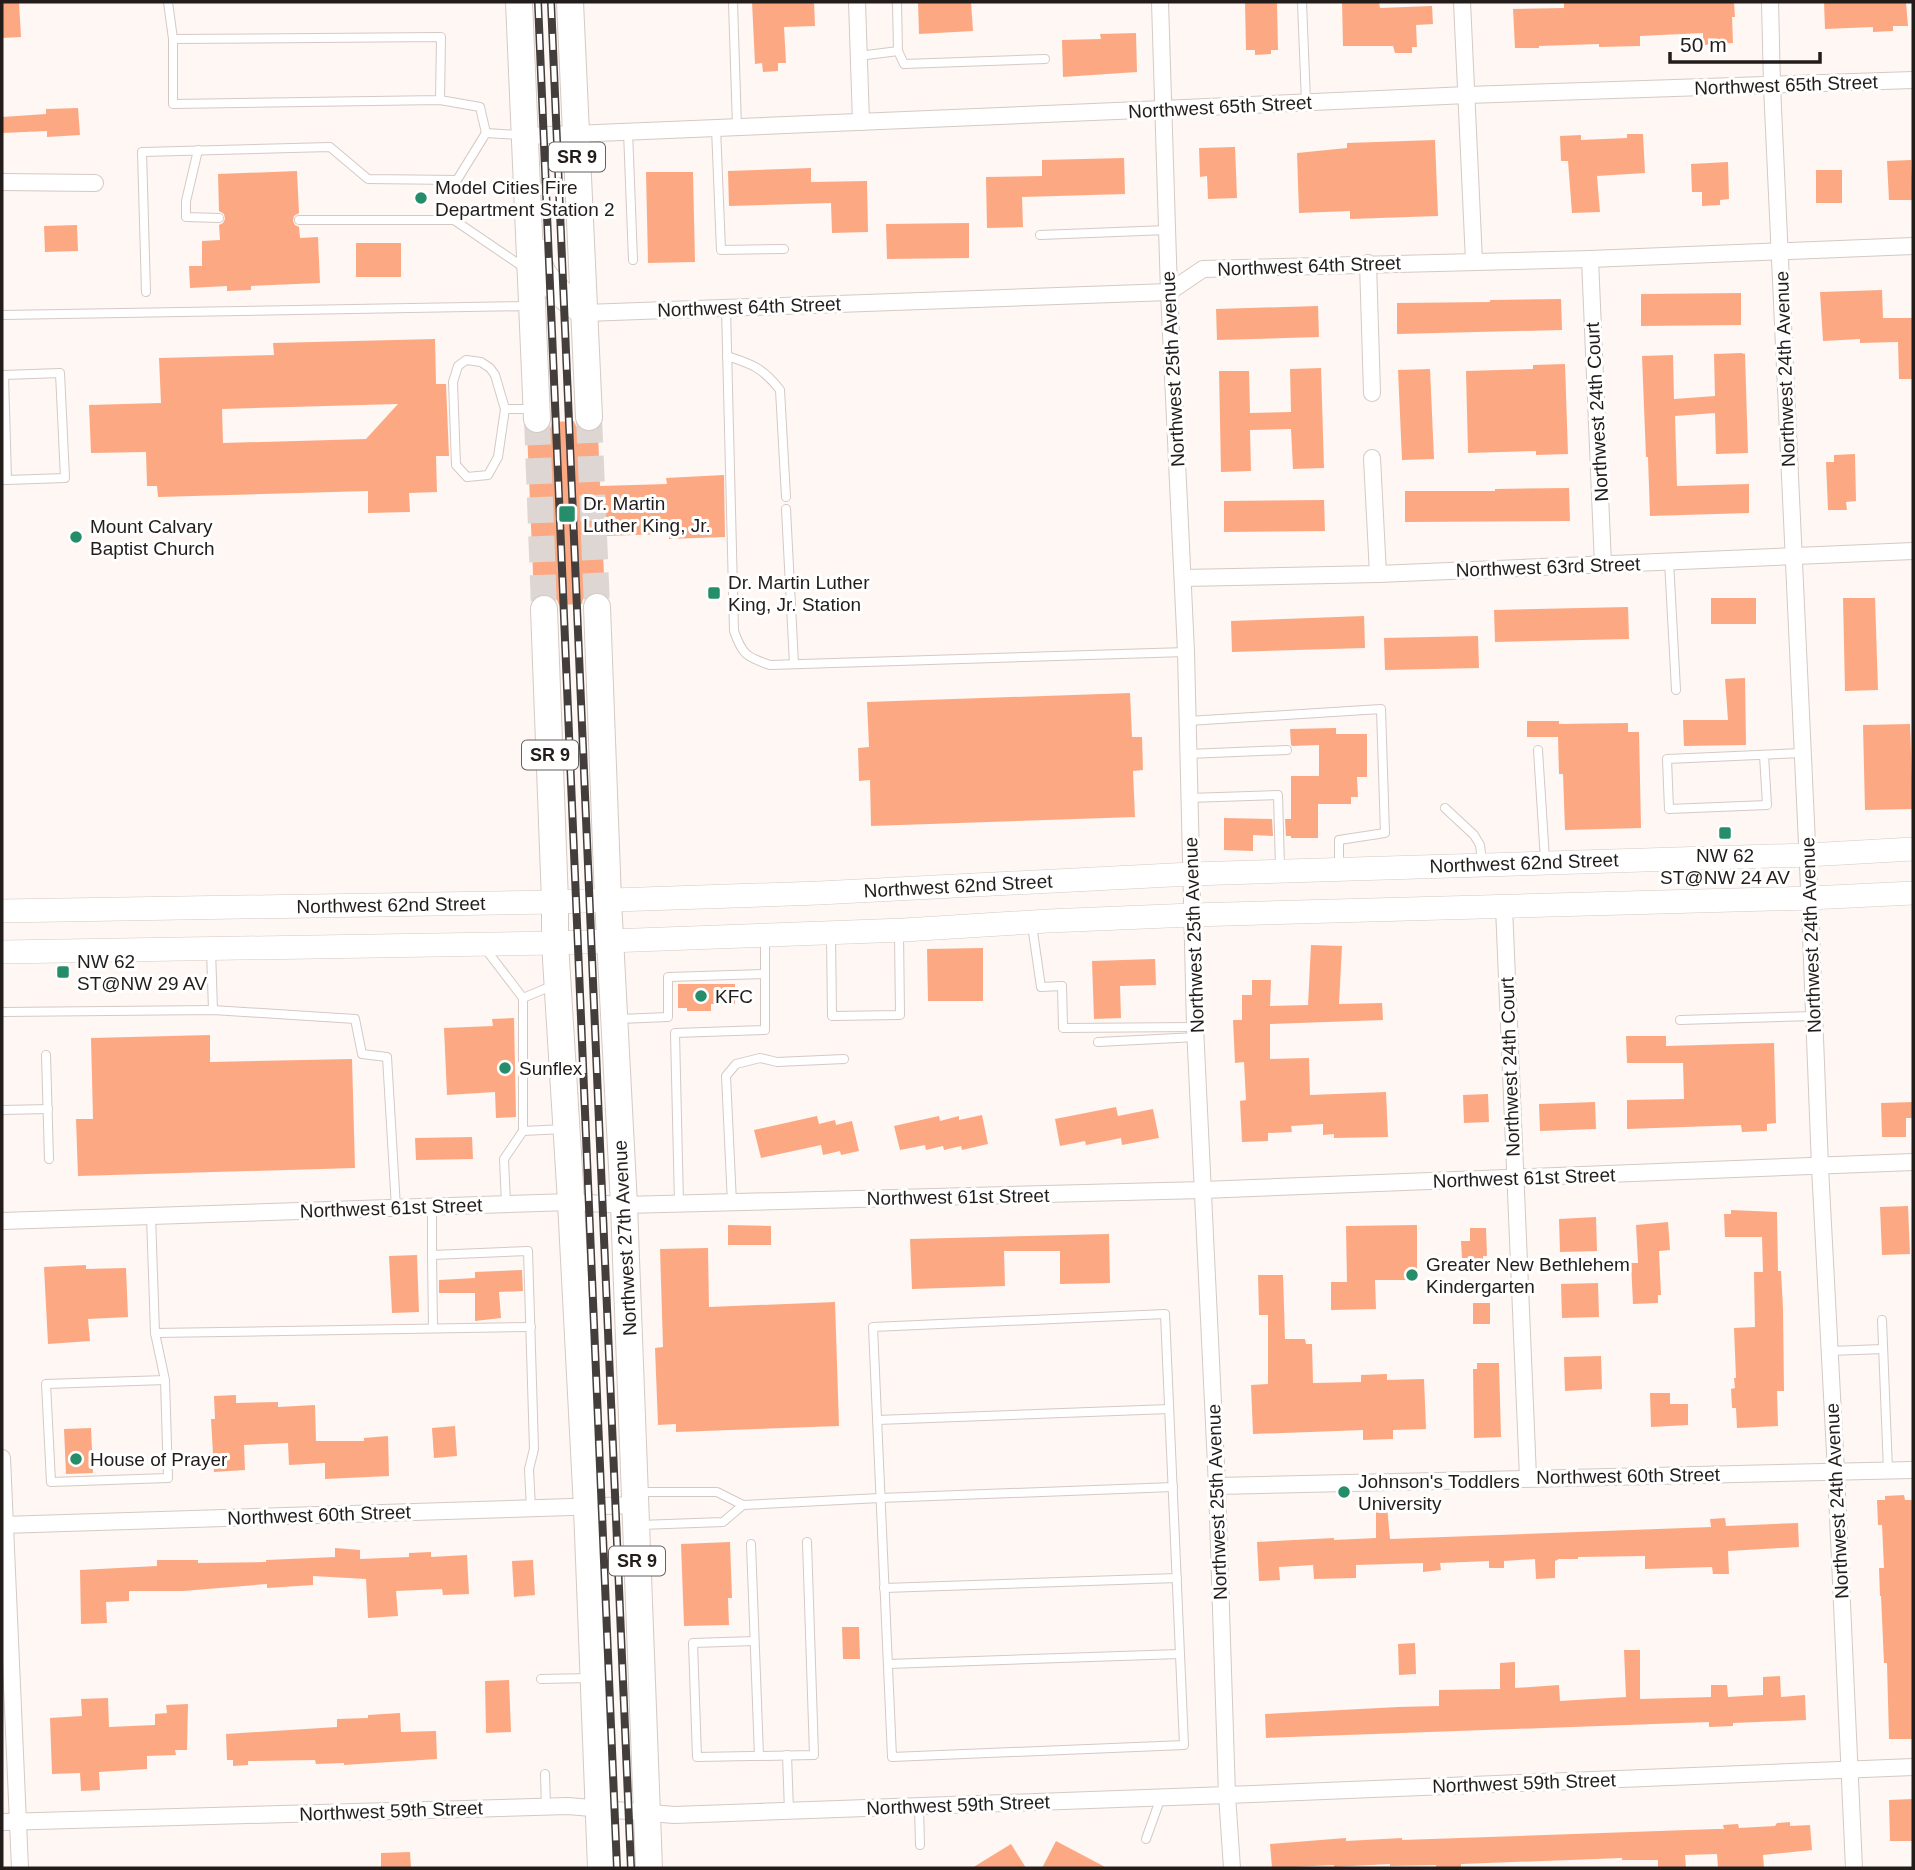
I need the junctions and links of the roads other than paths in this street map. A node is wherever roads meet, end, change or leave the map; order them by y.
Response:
1 (167, 2) edge
2 (519, 2) edge
3 (569, 2) edge
4 (733, 2) edge
5 (857, 2) edge
6 (897, 2) edge
7 (1160, 2) edge
8 (1302, 2) edge
9 (1462, 2) edge
10 (1770, 2) edge
11 (173, 39) junction
12 (898, 51) junction
13 (859, 56) junction
14 (1045, 59) dead end
15 (1913, 80) edge
16 (1772, 86) junction
17 (1467, 95) junction
18 (440, 100) junction
19 (1306, 103) junction
20 (1163, 110) junction
21 (861, 122) junction
22 (737, 127) junction
23 (716, 128) junction
24 (628, 131) junction
25 (486, 133) junction
26 (575, 133) junction
27 (526, 136) junction
28 (198, 150) junction
29 (2, 182) edge
30 (94, 183) dead end
31 (219, 218) dead end
32 (299, 220) dead end
33 (1167, 230) junction
34 (1040, 235) dead end
35 (530, 238) junction
36 (1913, 246) edge
37 (784, 249) dead end
38 (1780, 250) junction
39 (1590, 259) junction
40 (633, 260) dead end
41 (1474, 261) junction
42 (1368, 263) junction
43 (531, 273) junction
44 (146, 292) dead end
45 (1169, 292) junction
46 (533, 305) junction
47 (726, 309) junction
48 (585, 313) junction
49 (2, 315) edge
50 (727, 356) junction
51 (1372, 393) dead end
52 (505, 410) junction
53 (537, 414) joint
54 (589, 417) tunnel mouth
55 (1373, 458) dead end
56 (5, 480) edge
57 (786, 497) dead end
58 (786, 509) dead end
59 (1913, 551) edge
60 (1793, 555) junction
61 (1669, 561) junction
62 (1603, 565) junction
63 (1378, 573) junction
64 (1183, 578) junction
65 (597, 607) tunnel mouth
66 (544, 609) tunnel mouth
67 (1186, 652) junction
68 (794, 664) junction
69 (1675, 690) dead end
70 (1188, 721) junction
71 (1287, 750) dead end
72 (1538, 750) dead end
73 (1803, 753) junction
74 (1188, 754) junction
75 (1764, 755) junction
76 (1189, 798) junction
77 (1445, 808) dead end
78 (1913, 849) edge
79 (1808, 855) junction
80 (1545, 863) junction
81 (1482, 864) junction
82 (1339, 869) junction
83 (1280, 871) junction
84 (1191, 874) junction
85 (1913, 893) edge
86 (1810, 898) junction
87 (608, 900) junction
88 (555, 902) junction
89 (1504, 907) junction
90 (2, 911) edge
91 (1192, 915) junction
92 (1031, 922) junction
93 (899, 930) junction
94 (831, 932) junction
95 (765, 935) junction
96 (610, 940) junction
97 (555, 943) junction
98 (482, 944) junction
99 (211, 949) junction
100 (2, 952) edge
101 (765, 974) junction
102 (558, 984) junction
103 (523, 998) junction
104 (213, 1010) junction
105 (2, 1012) edge
106 (1814, 1016) junction
107 (668, 1017) junction
108 (614, 1019) junction
109 (1680, 1020) dead end
110 (1196, 1032) junction
111 (675, 1033) junction
112 (1098, 1042) dead end
113 (46, 1055) dead end
114 (844, 1059) dead end
115 (48, 1109) junction
116 (2, 1110) edge
117 (567, 1129) junction
118 (523, 1131) junction
119 (50, 1160) dead end
120 (1913, 1163) edge
121 (1819, 1167) junction
122 (1514, 1178) junction
123 (1203, 1190) junction
124 (571, 1202) junction
125 (733, 1203) junction
126 (506, 1204) junction
127 (679, 1204) junction
128 (624, 1205) junction
129 (432, 1207) junction
130 (396, 1208) junction
131 (151, 1216) junction
132 (2, 1221) edge
133 (432, 1255) junction
134 (1882, 1320) dead end
135 (531, 1326) junction
136 (433, 1328) junction
137 (155, 1333) junction
138 (1883, 1349) junction
139 (1829, 1351) junction
140 (165, 1380) junction
141 (1169, 1409) junction
142 (877, 1420) junction
143 (2, 1458) edge
144 (1888, 1470) junction
145 (1913, 1470) edge
146 (1836, 1472) junction
147 (1528, 1477) junction
148 (1217, 1486) junction
149 (1173, 1487) junction
150 (880, 1498) junction
151 (743, 1505) junction
152 (587, 1508) junction
153 (636, 1508) junction
154 (531, 1509) junction
155 (3, 1525) edge
156 (807, 1542) dead end
157 (751, 1544) dead end
158 (1177, 1578) junction
159 (884, 1588) junction
160 (754, 1641) junction
161 (1180, 1654) junction
162 (888, 1664) junction
163 (593, 1678) junction
164 (541, 1679) dead end
165 (787, 1755) junction
166 (759, 1756) junction
167 (1913, 1767) edge
168 (1850, 1769) junction
169 (545, 1774) dead end
170 (1227, 1795) junction
171 (1161, 1797) junction
172 (919, 1806) junction
173 (546, 1807) junction
174 (598, 1809) junction
175 (789, 1811) junction
176 (647, 1812) junction
177 (10, 1822) edge
178 (1146, 1839) dead end
179 (920, 1845) dead end
180 (20, 1868) edge
181 (601, 1868) edge
182 (649, 1868) edge
183 (1232, 1868) edge
184 (1854, 1868) edge

1 - 11 lane
2 - 27 main road, SR 9
3 - 26 main road, SR 9
4 - 22 lane
5 - 13 street
6 - 12 lane
7 - 20 street, Northwest 25th Avenue
8 - 19 lane
9 - 17 street
10 - 16 street, Northwest 24th Avenue
11 - 18 lane
11 - 18 lane
12 - 13 lane
12 - 14 lane
13 - 21 street
15 - 16 street, Northwest 65th Street
16 - 17 street, Northwest 65th Street
16 - 38 street, Northwest 24th Avenue
17 - 19 street, Northwest 65th Street
17 - 41 street
18 - 25 lane
19 - 20 street, Northwest 65th Street
20 - 21 street, Northwest 65th Street
20 - 33 street, Northwest 25th Avenue
21 - 22 street, Northwest 65th Street
22 - 23 street, Northwest 65th Street
23 - 24 street, Northwest 65th Street
23 - 37 lane
24 - 26 street, Northwest 65th Street
24 - 40 lane
25 - 27 lane
25 - 28 lane
26 - 27 street, Northwest 65th Street
26 - 48 main road, SR 9
27 - 35 main road, SR 9
28 - 31 lane
28 - 44 lane
29 - 30 street
32 - 43 lane
33 - 34 lane
33 - 45 street, Northwest 25th Avenue
35 - 43 main road, SR 9
35 - 48 main road
36 - 38 street, Northwest 64th Street
38 - 39 street, Northwest 64th Street
38 - 60 street, Northwest 24th Avenue
39 - 41 street, Northwest 64th Street
39 - 62 street, Northwest 24th Court
41 - 42 street, Northwest 64th Street
42 - 45 street, Northwest 64th Street
42 - 51 street
43 - 46 main road, SR 9
45 - 47 street, Northwest 64th Street
45 - 64 street, Northwest 25th Avenue
46 - 49 lane
46 - 53 main road, SR 9
47 - 48 street, Northwest 64th Street
47 - 50 lane
48 - 54 main road, SR 9
50 - 57 lane
50 - 68 lane
52 - 52 lane
52 - 53 lane
55 - 63 street
56 - 56 lane
58 - 68 lane
59 - 60 street, Northwest 63rd Street
60 - 61 street, Northwest 63rd Street
60 - 73 street, Northwest 24th Avenue
61 - 62 street, Northwest 63rd Street
61 - 69 lane
62 - 63 street, Northwest 63rd Street
63 - 64 street, Northwest 63rd Street
64 - 67 street, Northwest 25th Avenue
65 - 87 main road, Northwest 27th Avenue / SR 9
66 - 88 main road, SR 9
67 - 68 lane
67 - 70 street, Northwest 25th Avenue
70 - 74 street, Northwest 25th Avenue
70 - 82 lane
71 - 74 lane
72 - 80 lane
73 - 75 lane
73 - 79 street, Northwest 24th Avenue
74 - 76 street, Northwest 25th Avenue
75 - 75 lane
76 - 83 lane
76 - 84 street, Northwest 25th Avenue
77 - 81 lane
78 - 79 main road, Northwest 62nd Street
79 - 80 main road, Northwest 62nd Street
79 - 86 street, Northwest 24th Avenue
80 - 81 main road, Northwest 62nd Street
81 - 82 main road, Northwest 62nd Street
82 - 83 main road, Northwest 62nd Street
83 - 84 main road, Northwest 62nd Street
84 - 87 main road, Northwest 62nd Street
84 - 91 street, Northwest 25th Avenue
85 - 86 main road, Northwest 62nd Street
86 - 89 main road, Northwest 62nd Street
86 - 106 street, Northwest 24th Avenue
87 - 88 main road, Northwest 62nd Street
87 - 96 main road, Northwest 27th Avenue / SR 9
88 - 90 main road, Northwest 62nd Street
88 - 97 main road, SR 9
89 - 91 main road, Northwest 62nd Street
89 - 122 street, Northwest 24th Court
91 - 92 main road, Northwest 62nd Street
91 - 110 street, Northwest 25th Avenue
92 - 93 main road, Northwest 62nd Street
92 - 110 lane
93 - 94 main road, Northwest 62nd Street
93 - 94 lane
94 - 95 main road, Northwest 62nd Street
95 - 96 main road, Northwest 62nd Street
95 - 101 lane
96 - 97 main road, Northwest 62nd Street
96 - 108 main road, Northwest 27th Avenue / SR 9
97 - 98 main road, Northwest 62nd Street
97 - 102 main road, SR 9
98 - 99 main road, Northwest 62nd Street
98 - 103 lane
99 - 100 main road, Northwest 62nd Street
99 - 104 lane
101 - 107 lane
101 - 111 lane
102 - 103 lane
102 - 117 main road, SR 9
103 - 118 lane
104 - 105 lane
104 - 130 lane
106 - 109 lane
106 - 121 street, Northwest 24th Avenue
107 - 108 lane
107 - 111 lane
108 - 128 main road, Northwest 27th Avenue / SR 9
110 - 112 lane
110 - 123 street, Northwest 25th Avenue
111 - 127 lane
113 - 115 lane
114 - 125 lane
115 - 116 lane
115 - 119 lane
117 - 118 lane
117 - 124 main road, SR 9
118 - 126 lane
120 - 121 street, Northwest 61st Street
121 - 122 street, Northwest 61st Street
121 - 139 street, Northwest 24th Avenue
122 - 123 street, Northwest 61st Street
122 - 147 street, Northwest 24th Court
123 - 125 street, Northwest 61st Street
123 - 148 street, Northwest 25th Avenue
124 - 126 street, Northwest 61st Street
124 - 128 street, Northwest 61st Street
124 - 152 main road, SR 9
125 - 127 street, Northwest 61st Street
126 - 129 street, Northwest 61st Street
127 - 128 street, Northwest 61st Street
128 - 153 main road, Northwest 27th Avenue / SR 9
129 - 130 street, Northwest 61st Street
129 - 133 lane
130 - 131 street, Northwest 61st Street
131 - 132 street, Northwest 61st Street
131 - 137 lane
133 - 135 lane
133 - 136 lane
134 - 138 lane
135 - 136 lane
135 - 154 lane
136 - 137 lane
137 - 140 lane
138 - 139 lane
138 - 144 lane
139 - 146 street, Northwest 24th Avenue
140 - 140 lane
141 - 142 lane
141 - 142 lane
141 - 149 lane
142 - 150 lane
143 - 155 street
144 - 145 street, Northwest 60th Street
144 - 146 street, Northwest 60th Street
146 - 147 street, Northwest 60th Street
146 - 168 street, Northwest 24th Avenue
147 - 148 street, Northwest 60th Street
148 - 170 street, Northwest 25th Avenue
149 - 150 lane
149 - 158 lane
150 - 151 lane
150 - 159 lane
151 - 153 lane
151 - 153 lane
152 - 153 street, Northwest 60th Street
152 - 154 street, Northwest 60th Street
152 - 163 main road, SR 9
153 - 176 main road, Northwest 27th Avenue / SR 9
154 - 155 street, Northwest 60th Street
155 - 177 street
156 - 165 lane
157 - 160 lane
158 - 159 lane
158 - 161 lane
159 - 162 lane
160 - 166 lane
160 - 166 lane
161 - 162 lane
161 - 162 lane
163 - 164 lane
163 - 174 main road, SR 9
165 - 166 lane
165 - 175 lane
167 - 168 street, Northwest 59th Street
168 - 170 street, Northwest 59th Street
168 - 184 street, Northwest 24th Avenue
169 - 173 lane
170 - 171 street, Northwest 59th Street
170 - 183 street, Northwest 25th Avenue
171 - 172 street, Northwest 59th Street
171 - 178 lane
172 - 175 street, Northwest 59th Street
172 - 179 lane
173 - 174 street, Northwest 59th Street
173 - 177 street, Northwest 59th Street
174 - 176 street, Northwest 59th Street
174 - 181 main road, SR 9
175 - 176 street, Northwest 59th Street
176 - 182 main road, Northwest 27th Avenue / SR 9
177 - 180 street

